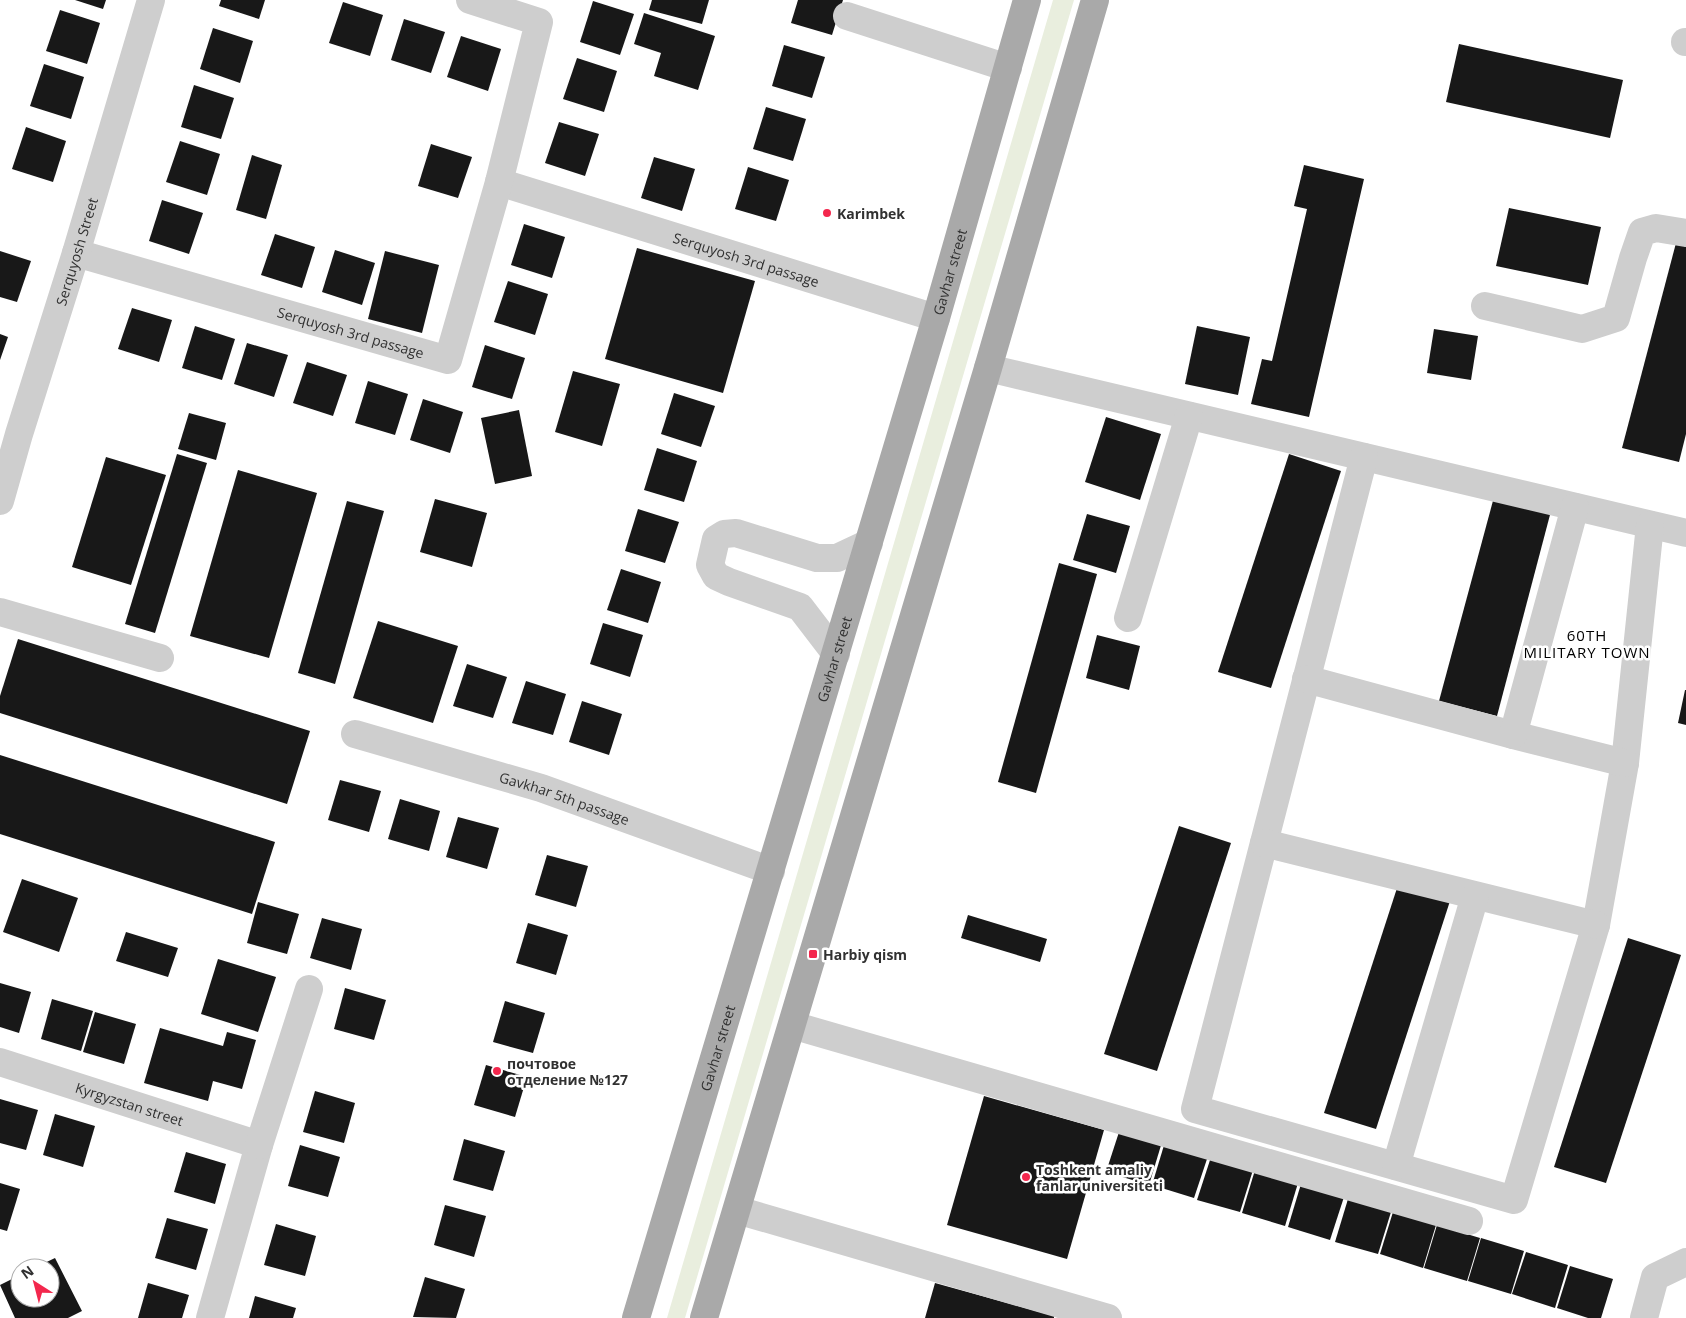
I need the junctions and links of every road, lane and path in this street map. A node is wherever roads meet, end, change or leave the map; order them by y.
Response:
1 (151, 0) edge
2 (470, 0) edge
3 (1027, 0) edge
4 (1095, 0) edge
5 (847, 16) dead end
6 (1008, 68) junction
7 (499, 182) junction
8 (1686, 233) edge
9 (76, 253) junction
10 (1485, 306) dead end
11 (936, 318) junction
12 (988, 368) junction
13 (1189, 416) junction
14 (9, 432) edge
15 (1364, 457) junction
16 (0, 501) edge
17 (1575, 507) junction
18 (1650, 525) junction
19 (1686, 533) edge
20 (869, 543) junction
21 (0, 612) edge
22 (1128, 618) dead end
23 (836, 654) junction
24 (160, 658) dead end
25 (1306, 679) junction
26 (355, 734) dead end
27 (1513, 735) junction
28 (1624, 763) junction
29 (1264, 843) junction
30 (771, 871) junction
31 (1475, 896) junction
32 (1596, 925) junction
33 (309, 989) dead end
34 (792, 1025) junction
35 (0, 1062) edge
36 (258, 1145) junction
37 (1396, 1166) junction
38 (737, 1210) junction
39 (1469, 1221) dead end
40 (1686, 1262) edge
41 (210, 1318) edge
42 (636, 1318) edge
43 (704, 1318) edge
44 (1108, 1318) edge
45 (1644, 1318) edge

1 - 9 street, Serquyosh Street
2 - 7 street, Serquyosh 3rd passage
3 - 6 main road, Gavhar street
4 - 12 main road
5 - 6 street
6 - 11 main road, Gavhar street
7 - 9 street, Serquyosh 3rd passage
7 - 11 street, Serquyosh 3rd passage
8 - 10 street
9 - 14 street, Serquyosh Street
11 - 20 main road, Gavhar street
12 - 13 street
12 - 34 main road
13 - 15 street
13 - 22 street
14 - 16 street, Serquyosh Street
15 - 17 street
15 - 25 street
17 - 18 street
17 - 27 street
18 - 19 street
18 - 28 street
20 - 23 main road, Gavhar street
20 - 23 street
21 - 24 street
23 - 30 main road, Gavhar street
25 - 27 street
25 - 29 street
26 - 30 street, Gavkhar 5th passage
27 - 28 street
28 - 32 street
29 - 31 street
29 - 37 street
30 - 42 main road, Gavhar street
31 - 32 street
31 - 37 street
32 - 37 street
33 - 36 street
34 - 38 main road
34 - 39 street
35 - 36 street, Kyrgyzstan street
36 - 41 street
38 - 43 main road
38 - 44 street
40 - 45 street

